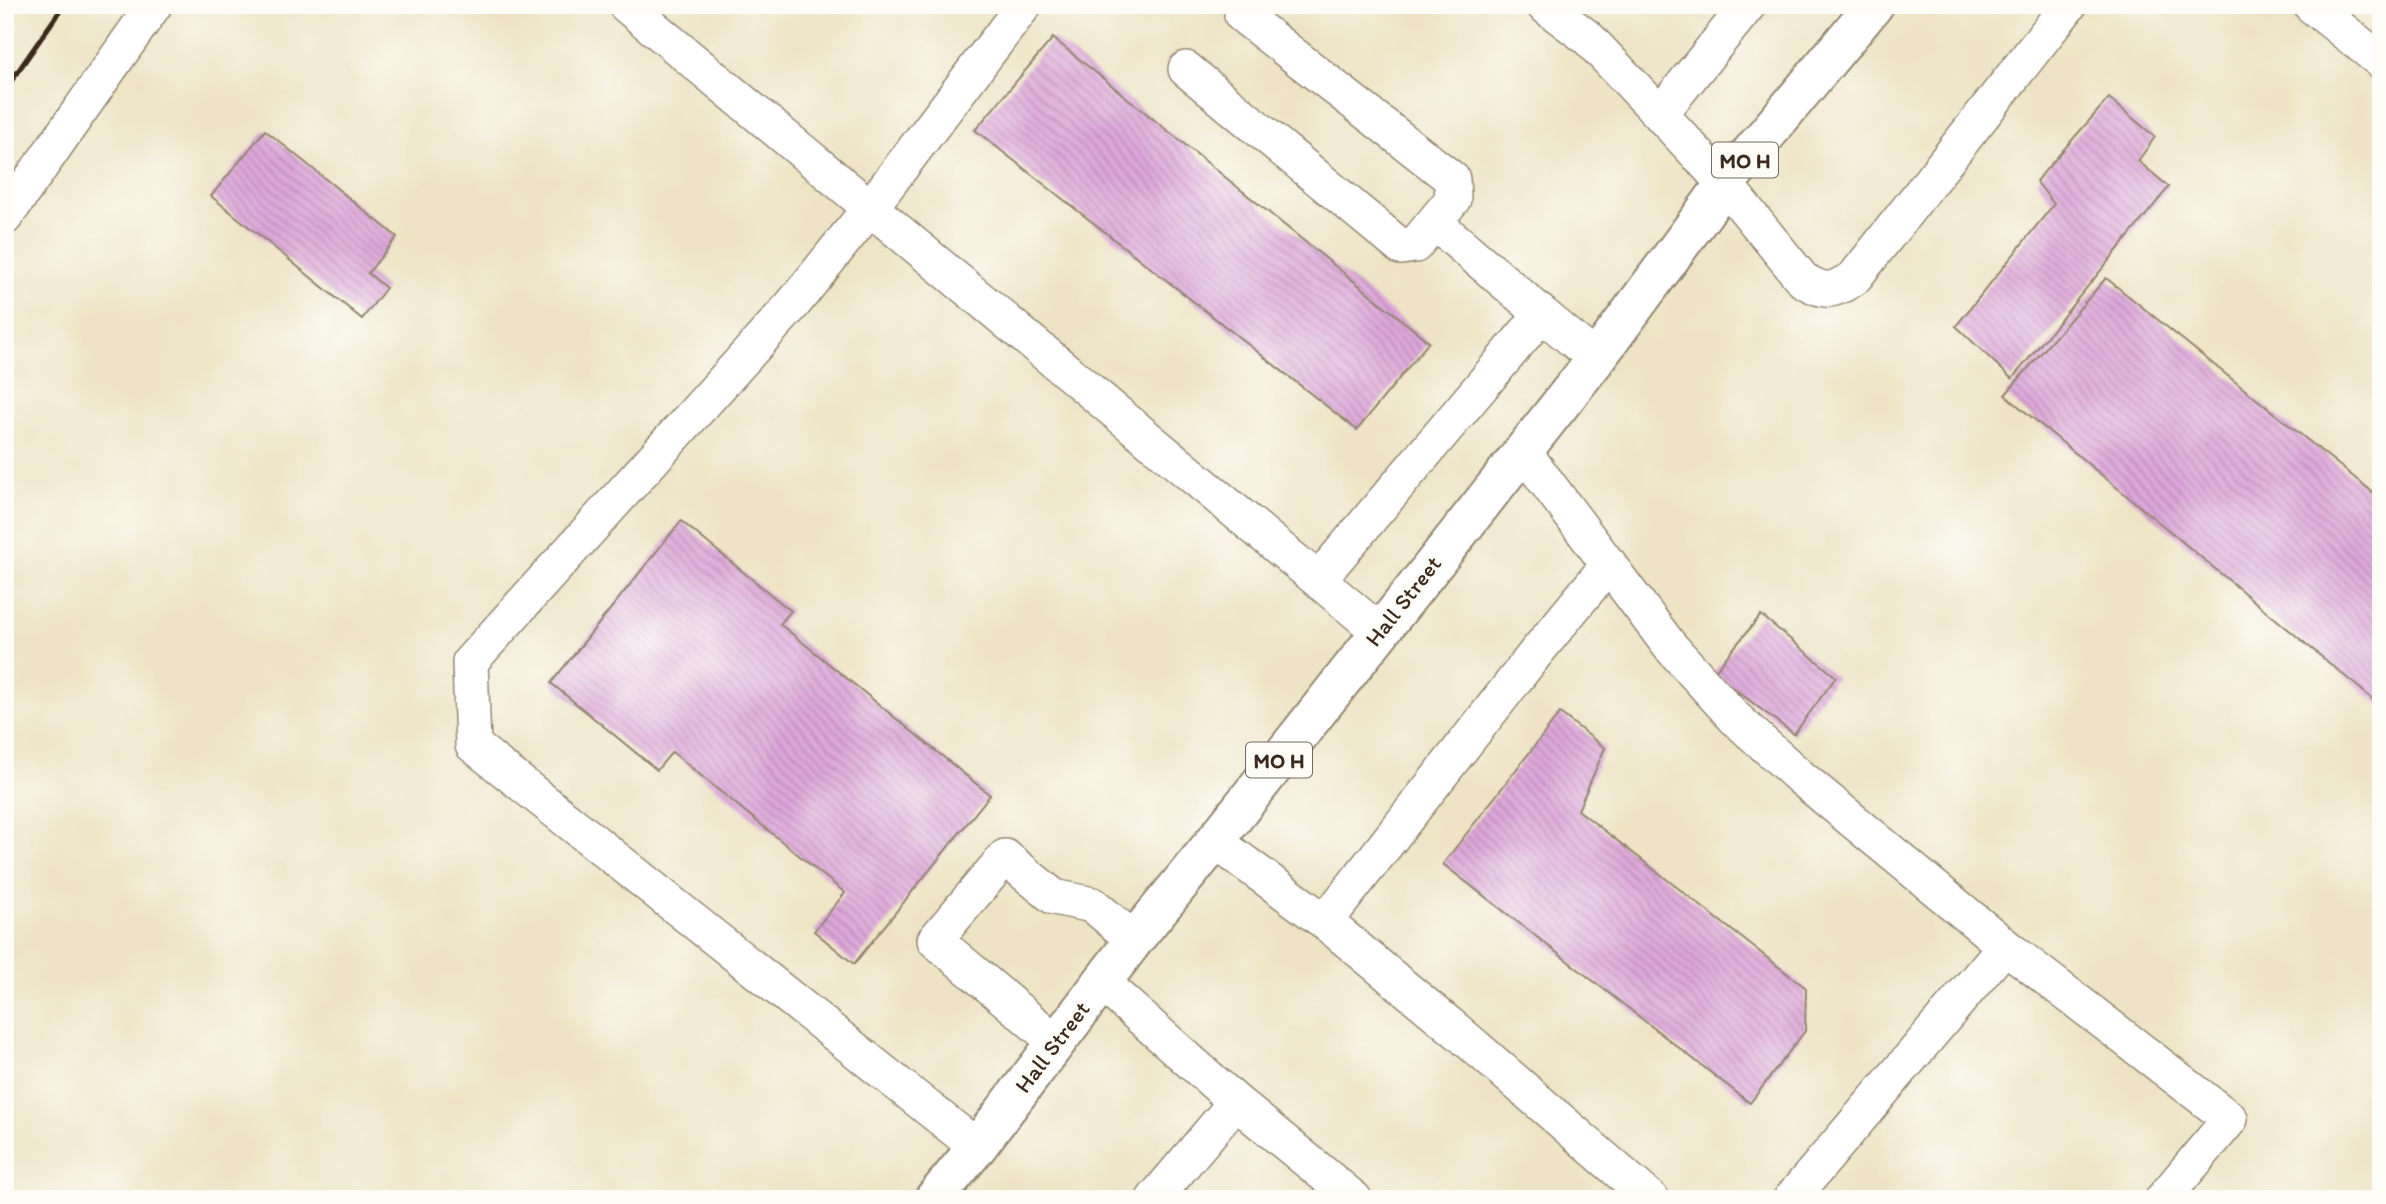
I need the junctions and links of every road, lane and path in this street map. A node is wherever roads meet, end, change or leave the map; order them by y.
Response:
1 (154, 5) edge
2 (626, 5) edge
3 (1024, 5) edge
4 (1544, 5) edge
5 (1748, 5) edge
6 (1874, 5) edge
7 (2069, 5) edge
8 (2311, 5) edge
9 (1242, 15) dead end
10 (2381, 61) edge
11 (1186, 69) dead end
12 (1660, 114) junction
13 (1725, 184) junction
14 (870, 208) junction
15 (5, 217) edge
16 (1434, 222) junction
17 (1542, 314) junction
18 (1596, 359) junction
19 (1523, 451) junction
20 (1609, 564) junction
21 (1318, 580) junction
22 (1379, 631) junction
23 (1216, 841) junction
24 (1325, 922) junction
25 (1134, 940) junction
26 (2005, 946) junction
27 (1101, 982) junction
28 (1056, 1042) junction
29 (1236, 1102) junction
30 (976, 1147) junction
31 (934, 1199) edge
32 (1154, 1199) edge
33 (1354, 1199) edge
34 (1651, 1199) edge
35 (1791, 1199) edge
36 (2163, 1199) edge

1 - 15 lane
2 - 14 lane
3 - 14 lane
4 - 12 lane
5 - 12 lane
6 - 13 main road, Hall Street / MO H
7 - 13 lane
8 - 10 lane
9 - 16 lane
11 - 16 lane
12 - 13 lane
13 - 18 main road, Hall Street / MO H
14 - 21 lane
14 - 30 lane
16 - 17 lane
17 - 18 lane
17 - 21 lane
18 - 19 main road, Hall Street / MO H
19 - 20 lane
19 - 22 main road, Hall Street / MO H
20 - 24 lane
20 - 26 lane
21 - 22 lane
22 - 23 main road, Hall Street / MO H
23 - 24 lane
23 - 25 main road, Hall Street / MO H
24 - 34 lane
25 - 27 main road, Hall Street / MO H
25 - 28 lane
26 - 35 lane
26 - 36 lane
27 - 28 main road, Hall Street / MO H
27 - 29 lane
28 - 30 main road, Hall Street / MO H
29 - 32 lane
29 - 33 lane
30 - 31 main road, Hall Street / MO H

